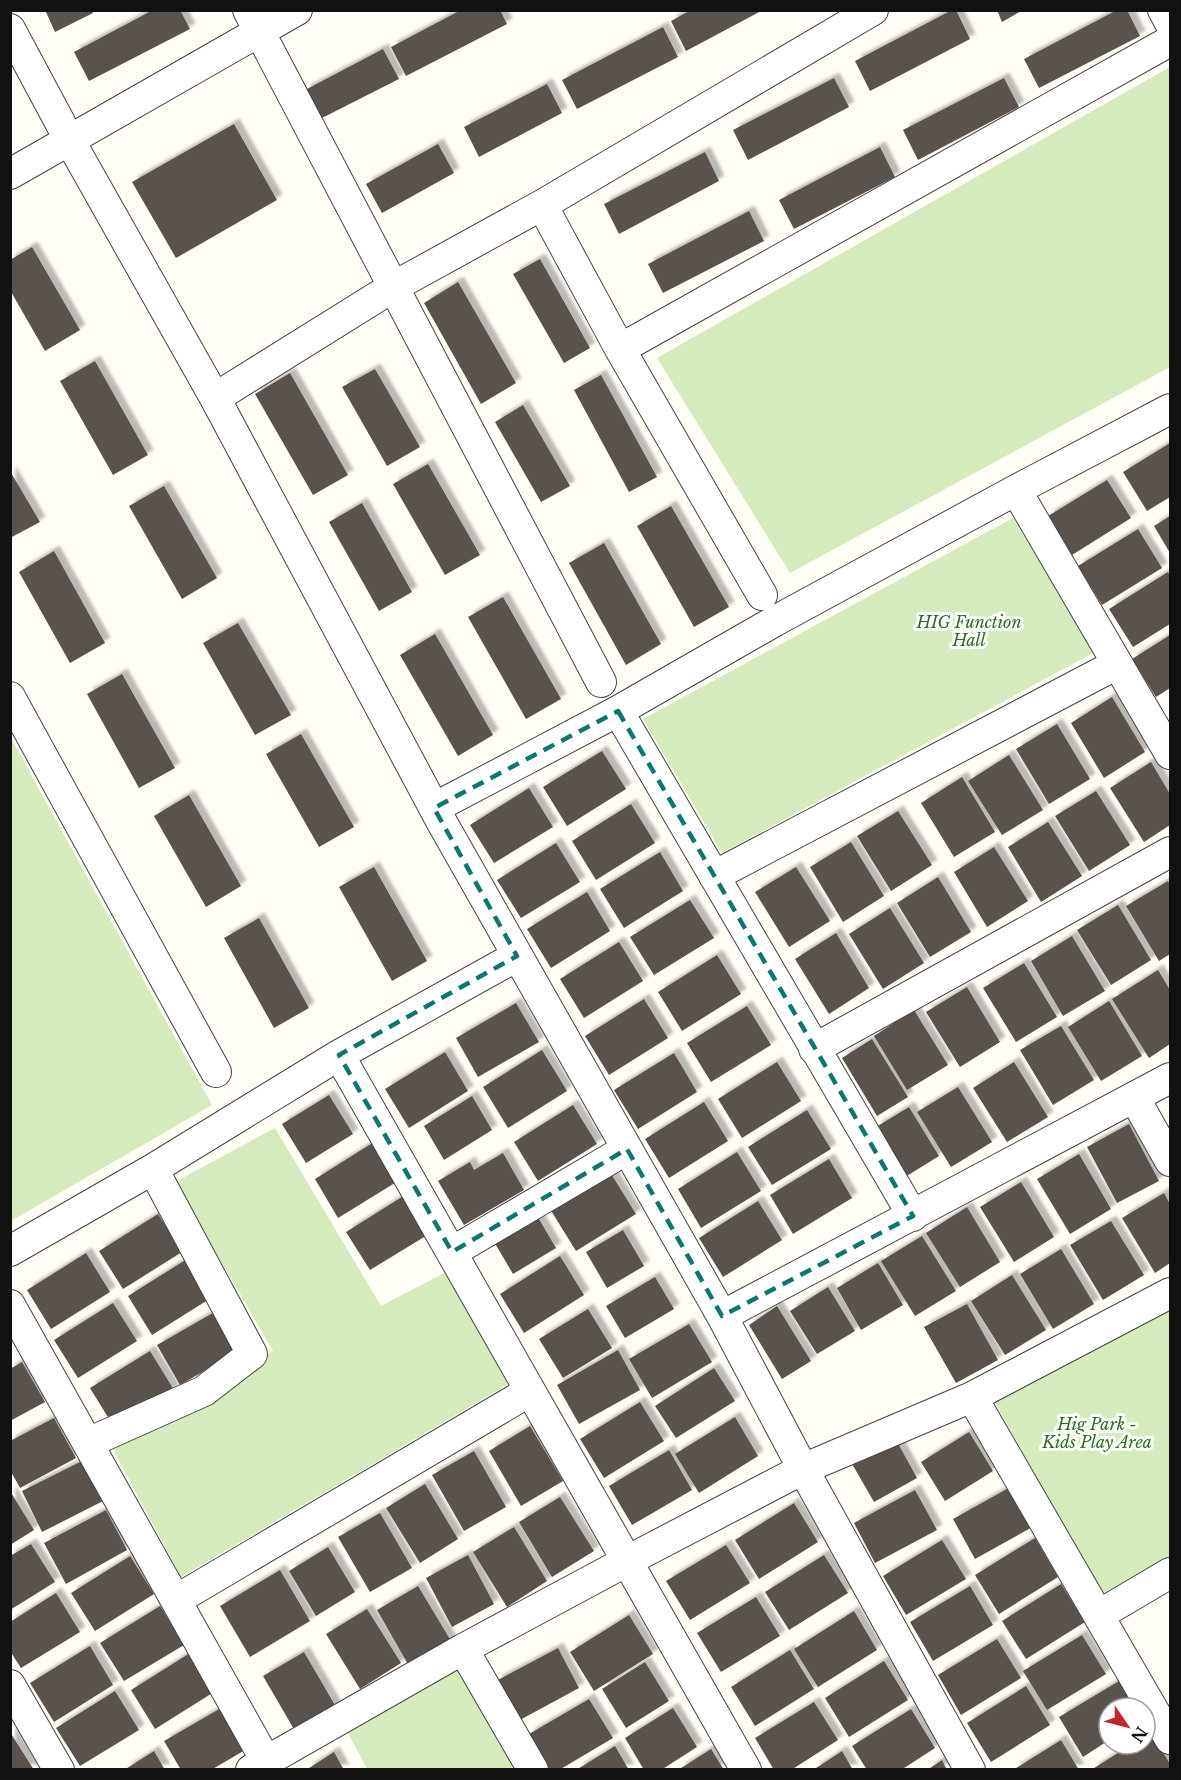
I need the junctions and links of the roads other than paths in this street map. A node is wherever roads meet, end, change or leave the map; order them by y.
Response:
1 (297, 10) edge
2 (873, 10) edge
3 (1163, 10) edge
4 (834, 20) edge
5 (253, 21) edge
6 (1170, 23) edge
7 (10, 29) edge
8 (1170, 41) edge
9 (70, 141) junction
10 (10, 174) edge
11 (542, 205) junction
12 (393, 287) junction
13 (620, 349) junction
14 (215, 398) junction
15 (1170, 409) edge
16 (1016, 490) junction
17 (762, 595) dead end
18 (1118, 664) junction
19 (601, 682) dead end
20 (10, 697) edge
21 (618, 711) junction
22 (1170, 754) edge
23 (434, 808) junction
24 (1170, 852) edge
25 (714, 876) junction
26 (517, 956) junction
27 (814, 1049) junction
28 (339, 1055) junction
29 (216, 1072) dead end
30 (1170, 1078) edge
31 (1134, 1097) junction
32 (627, 1149) junction
33 (1170, 1161) edge
34 (153, 1169) junction
35 (913, 1216) junction
36 (10, 1251) edge
37 (452, 1252) junction
38 (1170, 1293) edge
39 (10, 1305) edge
40 (722, 1316) junction
41 (530, 1391) junction
42 (972, 1397) junction
43 (88, 1443) junction
44 (803, 1469) junction
45 (627, 1561) junction
46 (1170, 1573) edge
47 (176, 1600) junction
48 (1099, 1615) junction
49 (464, 1649) junction
50 (12, 1691) edge
51 (1170, 1739) edge
52 (258, 1765) edge
53 (59, 1770) edge
54 (533, 1770) edge
55 (746, 1770) edge
56 (970, 1770) edge

1 - 5 street
2 - 4 street
3 - 6 street
4 - 11 street
5 - 9 street
5 - 12 street
7 - 9 street
8 - 13 street
9 - 10 street
9 - 14 street
11 - 12 street
11 - 13 street
12 - 14 street
12 - 19 street
13 - 17 street
14 - 23 street
15 - 16 street
16 - 18 street
16 - 21 street
18 - 22 street
18 - 25 street
20 - 29 street
21 - 23 street
21 - 25 street
23 - 26 street
24 - 27 street
25 - 27 street
26 - 28 street
26 - 32 street
27 - 35 street
28 - 34 street
28 - 37 street
30 - 31 street
31 - 33 street
31 - 35 street
32 - 37 street
32 - 40 street
34 - 36 street
34 - 43 street
35 - 40 street
37 - 41 street
38 - 42 street
39 - 43 street
40 - 44 street
41 - 45 street
41 - 47 street
42 - 44 street
42 - 48 street
43 - 47 street
44 - 45 street
44 - 56 street
45 - 49 street
45 - 55 street
46 - 48 street
47 - 52 street
48 - 51 street
49 - 52 street
49 - 54 street
50 - 53 street

